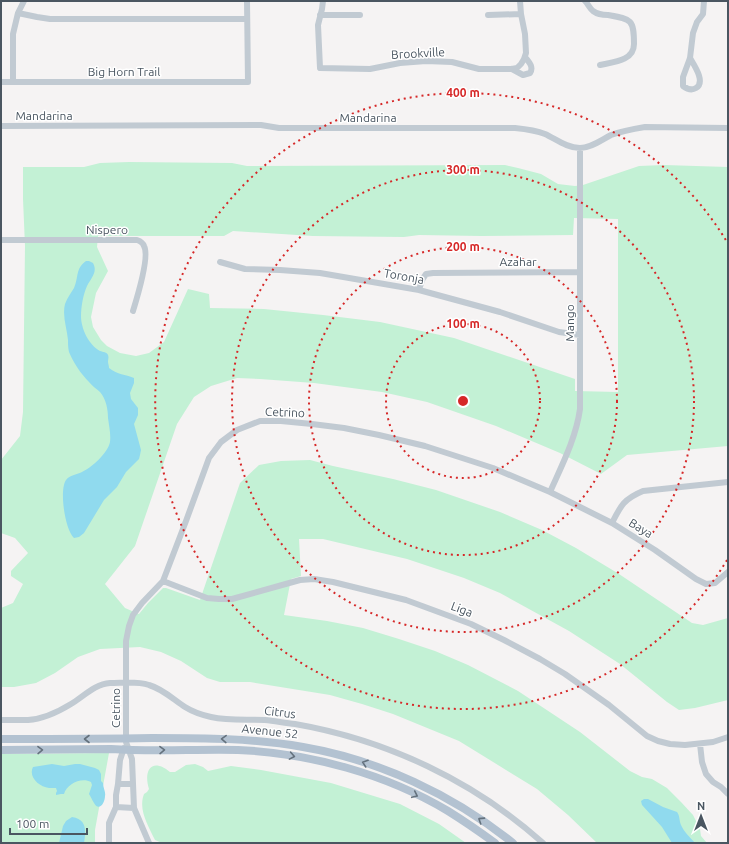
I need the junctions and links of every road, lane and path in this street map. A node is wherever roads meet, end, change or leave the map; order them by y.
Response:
1 (24, 1) edge
2 (247, 1) edge
3 (323, 1) edge
4 (520, 1) edge
5 (704, 1) edge
6 (587, 2) edge
7 (18, 13) junction
8 (521, 14) junction
9 (320, 15) junction
10 (360, 15) dead end
11 (488, 15) dead end
12 (247, 19) junction
13 (525, 57) junction
14 (690, 58) junction
15 (600, 65) dead end
16 (514, 68) junction
17 (1, 82) edge
18 (13, 82) junction
19 (1, 126) edge
20 (728, 128) edge
21 (580, 148) junction
22 (1, 240) edge
23 (220, 262) dead end
24 (580, 272) junction
25 (419, 290) junction
26 (133, 311) dead end
27 (580, 335) junction
28 (728, 482) edge
29 (550, 492) junction
30 (612, 523) junction
31 (728, 572) edge
32 (163, 581) junction
33 (126, 683) junction
34 (1, 720) edge
35 (728, 737) edge
36 (1, 739) edge
37 (700, 744) junction
38 (126, 745) junction
39 (1, 750) edge
40 (118, 784) junction
41 (133, 784) junction
42 (728, 794) edge
43 (116, 807) junction
44 (134, 808) junction
45 (109, 843) edge
46 (149, 843) edge
47 (496, 843) edge
48 (513, 843) edge
49 (543, 843) edge

1 - 7 street
2 - 12 street
3 - 9 street
4 - 8 street
5 - 14 street
6 - 15 street
7 - 12 street
7 - 18 street
8 - 11 street
8 - 13 street
9 - 10 street
9 - 16 street, Brookville
12 - 18 street, Big Horn Trail
13 - 16 street
13 - 16 street, Brookville
14 - 14 street
17 - 18 street, Big Horn Trail
19 - 21 street, Mandarina
20 - 21 street
21 - 24 street, Mango
22 - 26 street, Nispero
23 - 25 street, Toronja
24 - 25 street, Azahar
24 - 27 street, Mango
25 - 27 street, Toronja
27 - 29 street, Mango
28 - 30 street, Baya
29 - 30 street, Cetrino
29 - 32 street, Cetrino
30 - 31 street, Baya
32 - 33 street, Cetrino
32 - 37 street, Liga
33 - 34 street, Citrus
33 - 38 street, Cetrino
33 - 49 street, Citrus
35 - 37 street, Liga
38 -> 36 main road, Avenue 52
37 - 42 street
39 -> 38 main road, Avenue 52
38 - 40 street
38 - 41 street
38 -> 47 main road, Avenue 52
48 -> 38 main road, Avenue 52
40 - 41 street
40 - 43 street
41 - 44 street
43 - 44 street
43 - 45 street
44 - 46 street

